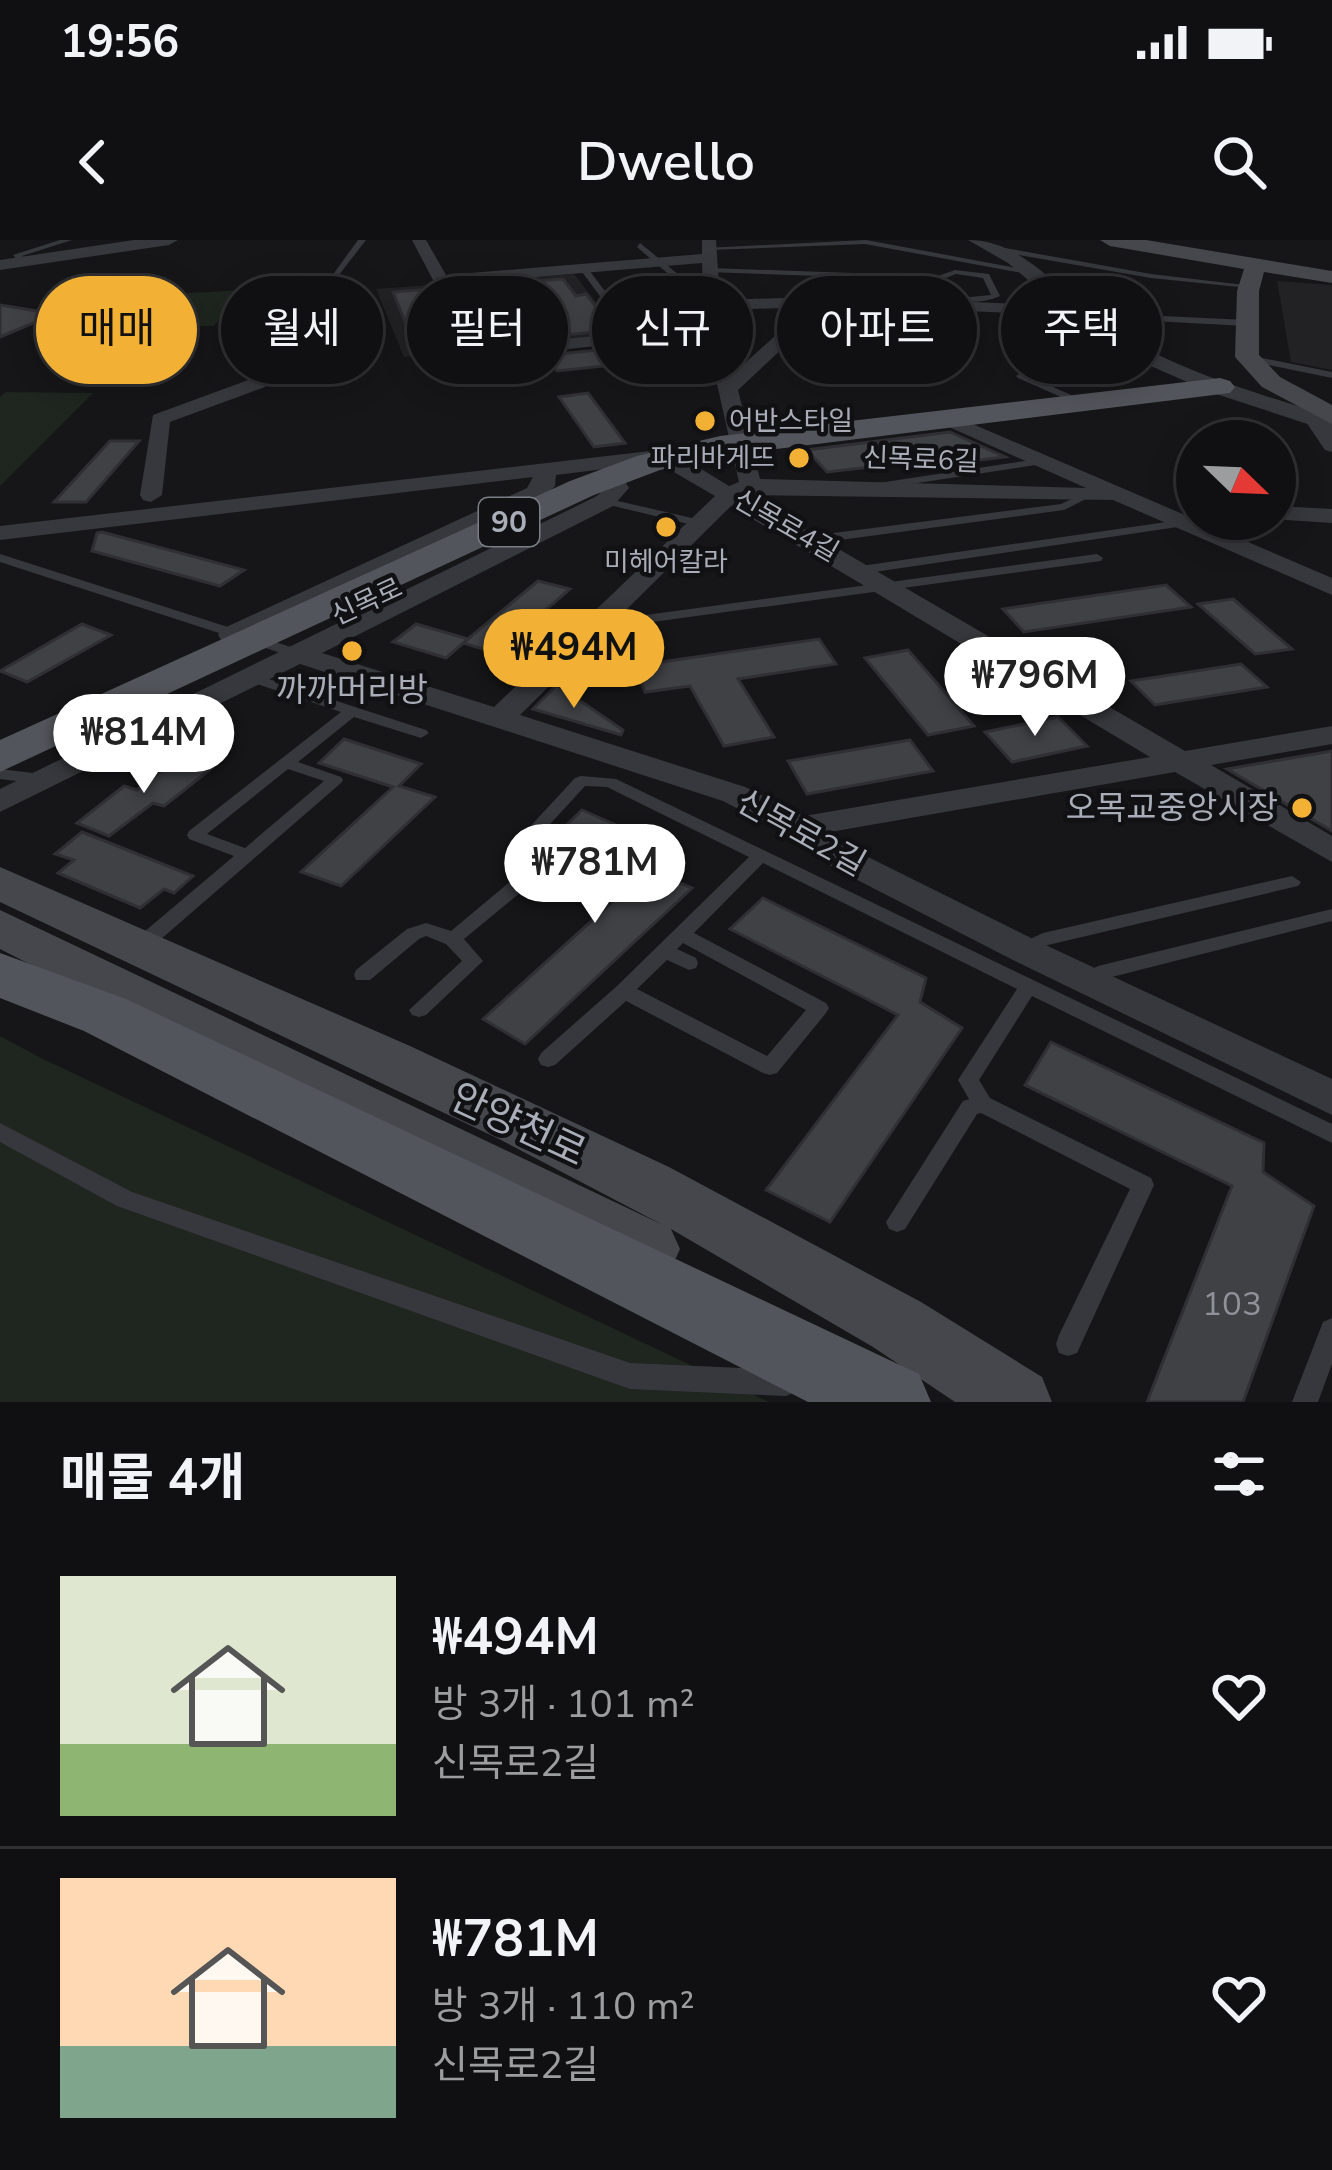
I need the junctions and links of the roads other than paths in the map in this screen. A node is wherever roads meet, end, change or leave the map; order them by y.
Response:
1 (68, 240) edge
2 (169, 240) edge
3 (362, 240) edge
4 (419, 240) edge
5 (977, 240) edge
6 (1110, 240) edge
7 (640, 244) dead end
8 (1004, 250) junction
9 (709, 254) edge
10 (0, 255) edge
11 (14, 261) edge
12 (660, 262) junction
13 (583, 268) junction
14 (1033, 273) junction
15 (334, 276) edge
16 (676, 276) edge
17 (920, 276) edge
18 (1036, 276) edge
19 (1252, 276) junction
20 (1332, 277) edge
21 (939, 278) joint
22 (592, 280) edge
23 (1162, 318) edge
24 (1247, 323) junction
25 (777, 344) edge
26 (1246, 357) junction
27 (1162, 366) edge
28 (1332, 375) edge
29 (256, 384) edge
30 (727, 384) edge
31 (1039, 384) edge
32 (1220, 387) junction
33 (728, 388) junction
34 (1082, 403) junction
35 (947, 419) junction
36 (1326, 420) edge
37 (740, 445) junction
38 (1332, 446) edge
39 (678, 460) junction
40 (1045, 461) junction
41 (545, 468) junction
42 (597, 485) junction
43 (865, 488) junction
44 (741, 489) junction
45 (1090, 494) junction
46 (151, 495) dead end
47 (1137, 500) junction
48 (1176, 511) edge
49 (1296, 514) edge
50 (1332, 516) edge
51 (1176, 518) edge
52 (701, 523) junction
53 (0, 533) edge
54 (810, 540) junction
55 (1241, 540) edge
56 (0, 558) edge
57 (1097, 558) dead end
58 (861, 570) junction
59 (1332, 587) edge
60 (891, 588) junction
61 (593, 626) junction
62 (236, 634) junction
63 (293, 637) junction
64 (248, 676) junction
65 (352, 711) junction
66 (501, 717) junction
67 (421, 733) dead end
68 (1332, 735) edge
69 (0, 746) edge
70 (0, 758) edge
71 (1176, 760) junction
72 (286, 763) junction
73 (14, 776) edge
74 (0, 802) edge
75 (800, 826) junction
76 (1332, 851) edge
77 (248, 855) junction
78 (760, 856) junction
79 (543, 864) junction
80 (1292, 882) dead end
81 (0, 883) edge
82 (568, 896) dead end
83 (1332, 915) edge
84 (0, 928) edge
85 (685, 936) junction
86 (453, 939) junction
87 (138, 948) junction
88 (1024, 950) junction
89 (667, 952) junction
90 (689, 963) dead end
91 (0, 975) edge
92 (363, 975) dead end
93 (1085, 981) junction
94 (1027, 988) junction
95 (624, 991) junction
96 (419, 1010) dead end
97 (548, 1059) dead end
98 (1332, 1098) edge
99 (983, 1104) junction
100 (0, 1132) edge
101 (1332, 1134) edge
102 (897, 1222) dead end
103 (1332, 1330) edge
104 (1067, 1344) dead end
105 (890, 1402) edge
106 (907, 1402) edge
107 (1017, 1402) edge
108 (1305, 1402) edge

1 - 11 lane
2 - 11 street
3 - 15 lane
4 - 13 street
5 - 8 street
6 - 19 main road
7 - 12 lane
8 - 14 street
8 - 19 lane
9 - 12 street
9 - 14 lane
9 - 17 lane
10 - 11 lane
12 - 13 street
12 - 16 lane
13 - 22 lane
14 - 18 street
19 - 20 main road
19 - 24 main road
21 - 21 lane
23 - 24 lane
24 - 26 main road
25 - 33 street
26 - 28 lane
26 - 32 main road
26 - 36 main road
27 - 32 street
29 - 46 street
30 - 33 street
31 - 34 lane
32 - 34 main road, 신목로 / 90
32 - 36 street, 신목로
33 - 37 street
34 - 35 main road, 신목로 / 90
35 - 37 main road, 신목로 / 90
35 - 40 street, 신목로6길
36 - 38 street
37 - 39 main road, 신목로 / 90
37 - 44 street
39 - 42 main road, 신목로 / 90
39 - 44 street, 신목로4길
40 - 43 lane
40 - 47 street, 신목로6길
41 - 42 street, 신목로
41 - 53 street, 신목로
41 - 62 street
42 - 52 lane
42 - 63 main road, 신목로 / 90
43 - 44 street, 신목로6길
43 - 45 street, 신목로6길
44 - 52 street
44 - 54 street, 신목로4길
45 - 47 street, 신목로6길
45 - 54 lane, 신목로6길
47 - 48 street
49 - 50 street
51 - 58 lane
52 - 61 street
54 - 58 street, 신목로4길
55 - 59 street
56 - 62 lane
57 - 60 lane
58 - 60 street, 신목로4길
60 - 61 lane
60 - 71 street, 신목로4길
61 - 66 street
62 - 63 lane
62 - 69 street
63 - 64 street
63 - 66 street, 신목로2길
63 - 70 main road, 신목로 / 90
63 - 73 main road, 신목로 / 90
64 - 65 lane
64 - 73 street
65 - 67 lane
65 - 72 lane
66 - 75 street, 신목로2길
68 - 71 street
71 - 75 street
71 - 76 street, 신목로4길
72 - 77 lane
72 - 77 lane
73 - 74 street
75 - 88 street, 신목로2길
77 - 87 lane
78 - 79 lane
78 - 85 lane
78 - 94 lane
79 - 82 lane
79 - 86 lane
80 - 88 lane
81 - 87 main road, 안양천로
83 - 93 lane
84 - 106 main road, 안양천로
85 - 89 lane
85 - 95 lane
86 - 92 lane
86 - 96 lane
87 - 107 main road, 안양천로
88 - 93 street, 신목로2길
89 - 90 lane
89 - 95 lane
91 - 105 main road
93 - 98 street, 신목로2길
94 - 99 lane
94 - 101 lane
95 - 97 lane
99 - 102 lane
99 - 104 lane
100 - 105 lane
103 - 108 lane

